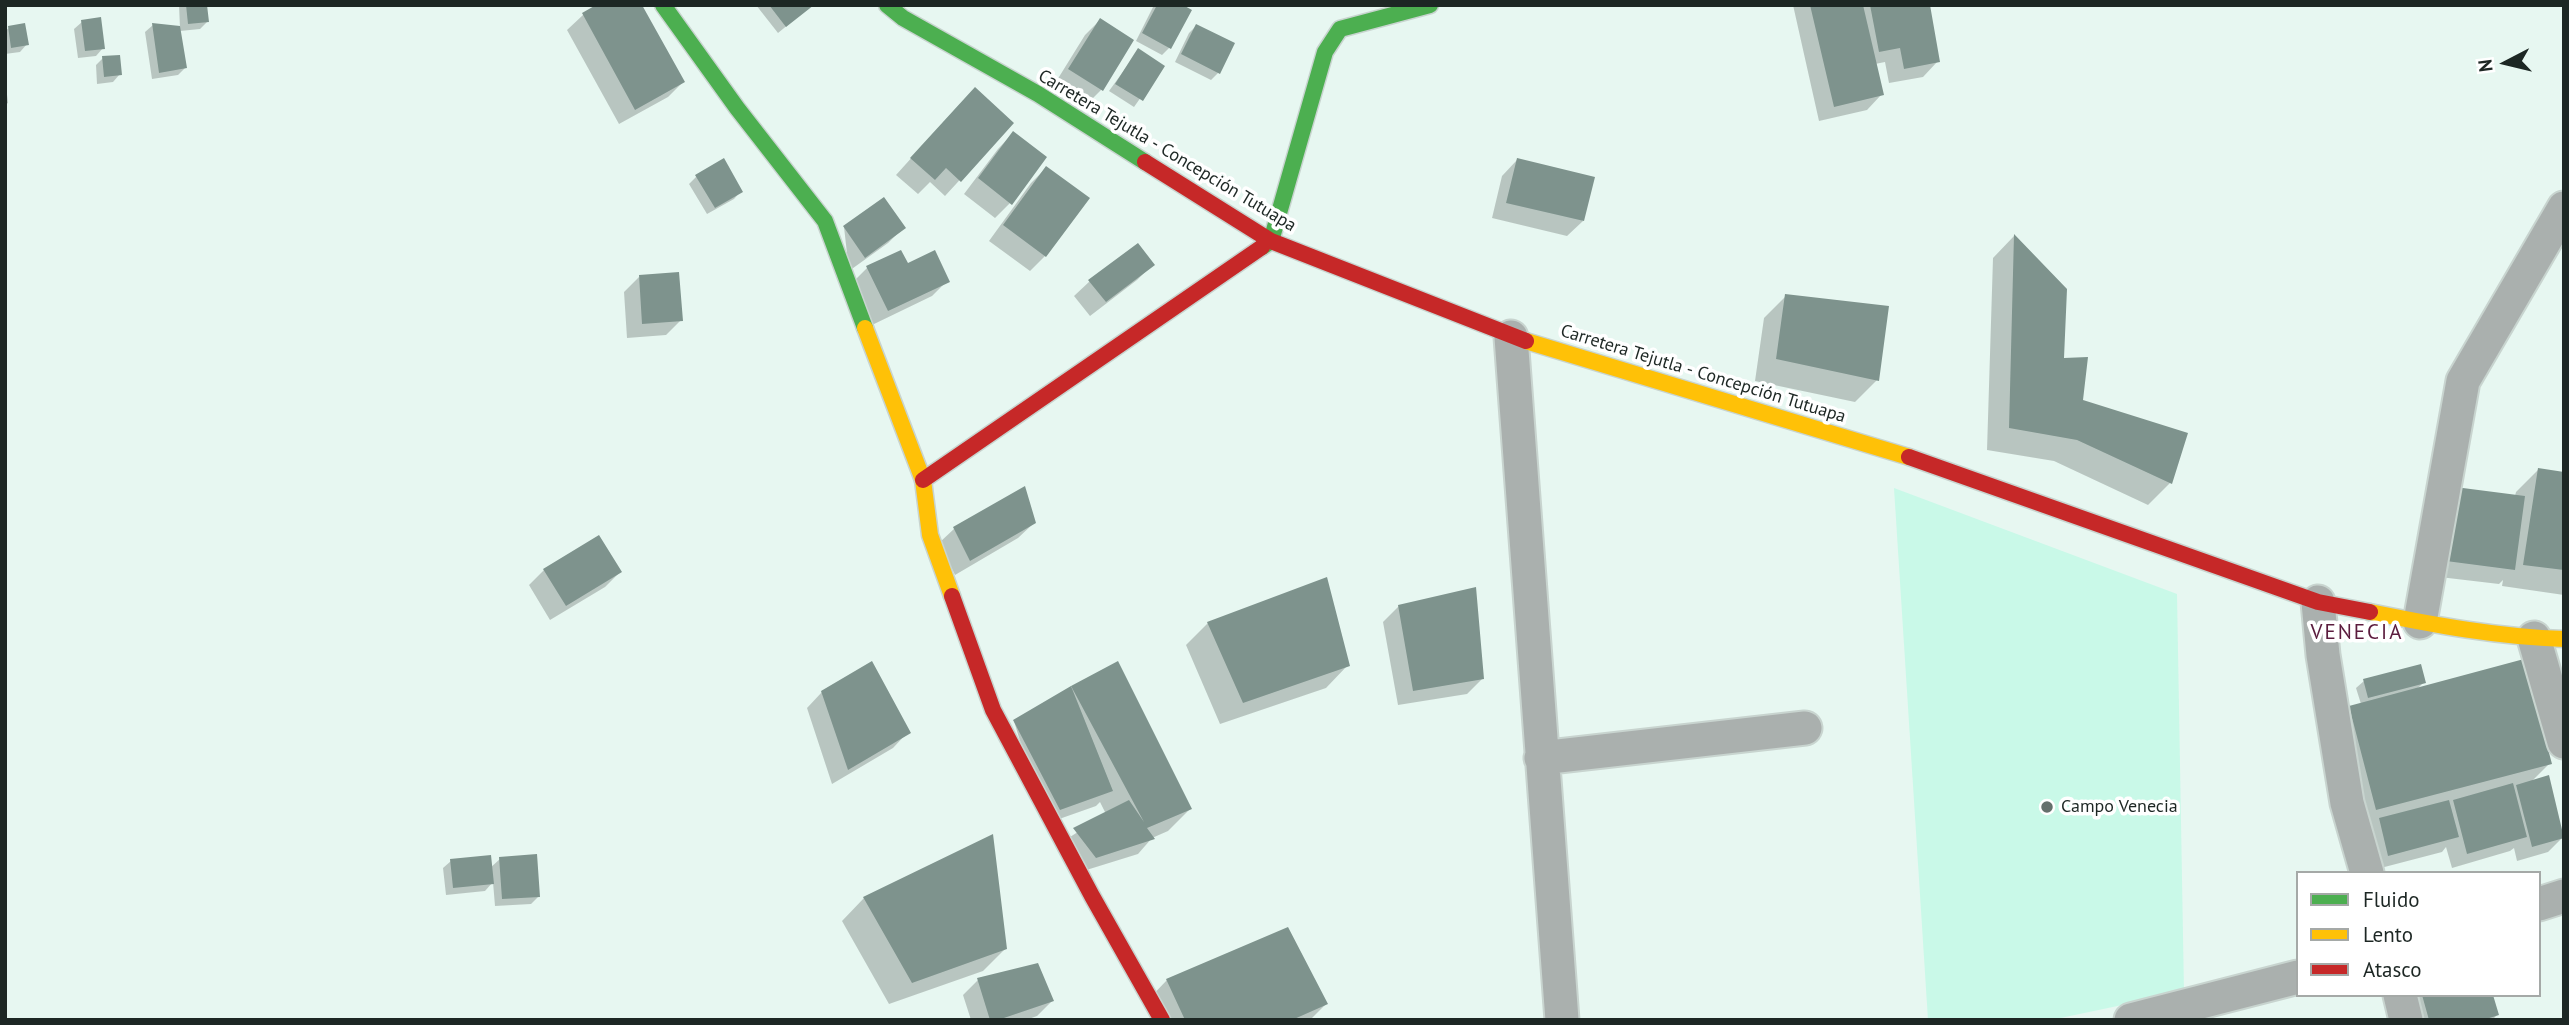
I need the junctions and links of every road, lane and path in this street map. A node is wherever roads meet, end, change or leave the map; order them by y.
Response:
1 (663, 5) edge
2 (887, 5) edge
3 (1430, 5) edge
4 (2564, 208) edge
5 (1270, 242) junction
6 (1511, 337) junction
7 (923, 480) junction
8 (2318, 602) junction
9 (2420, 622) junction
10 (2549, 639) edge
11 (1805, 728) dead end
12 (2564, 742) edge
13 (1541, 758) junction
14 (2366, 871) edge
15 (2564, 896) edge
16 (2541, 903) edge
17 (2296, 979) edge
18 (2400, 997) edge
19 (1162, 1020) edge
20 (1562, 1020) edge
21 (2132, 1020) edge
22 (2406, 1020) edge

1 - 7 street
2 - 5 street, Carretera Tejutla - Concepción Tutuapa
3 - 5 street
4 - 9 street
5 - 6 street, Carretera Tejutla - Concepción Tutuapa
5 - 7 street
6 - 8 street, Carretera Tejutla - Concepción Tutuapa
6 - 13 street
7 - 19 street
8 - 9 street, Carretera Tejutla - Concepción Tutuapa
8 - 14 street
9 - 10 street, Carretera Tejutla - Concepción Tutuapa
10 - 12 street
11 - 13 street
13 - 20 street
15 - 16 street
17 - 21 street
18 - 22 street

